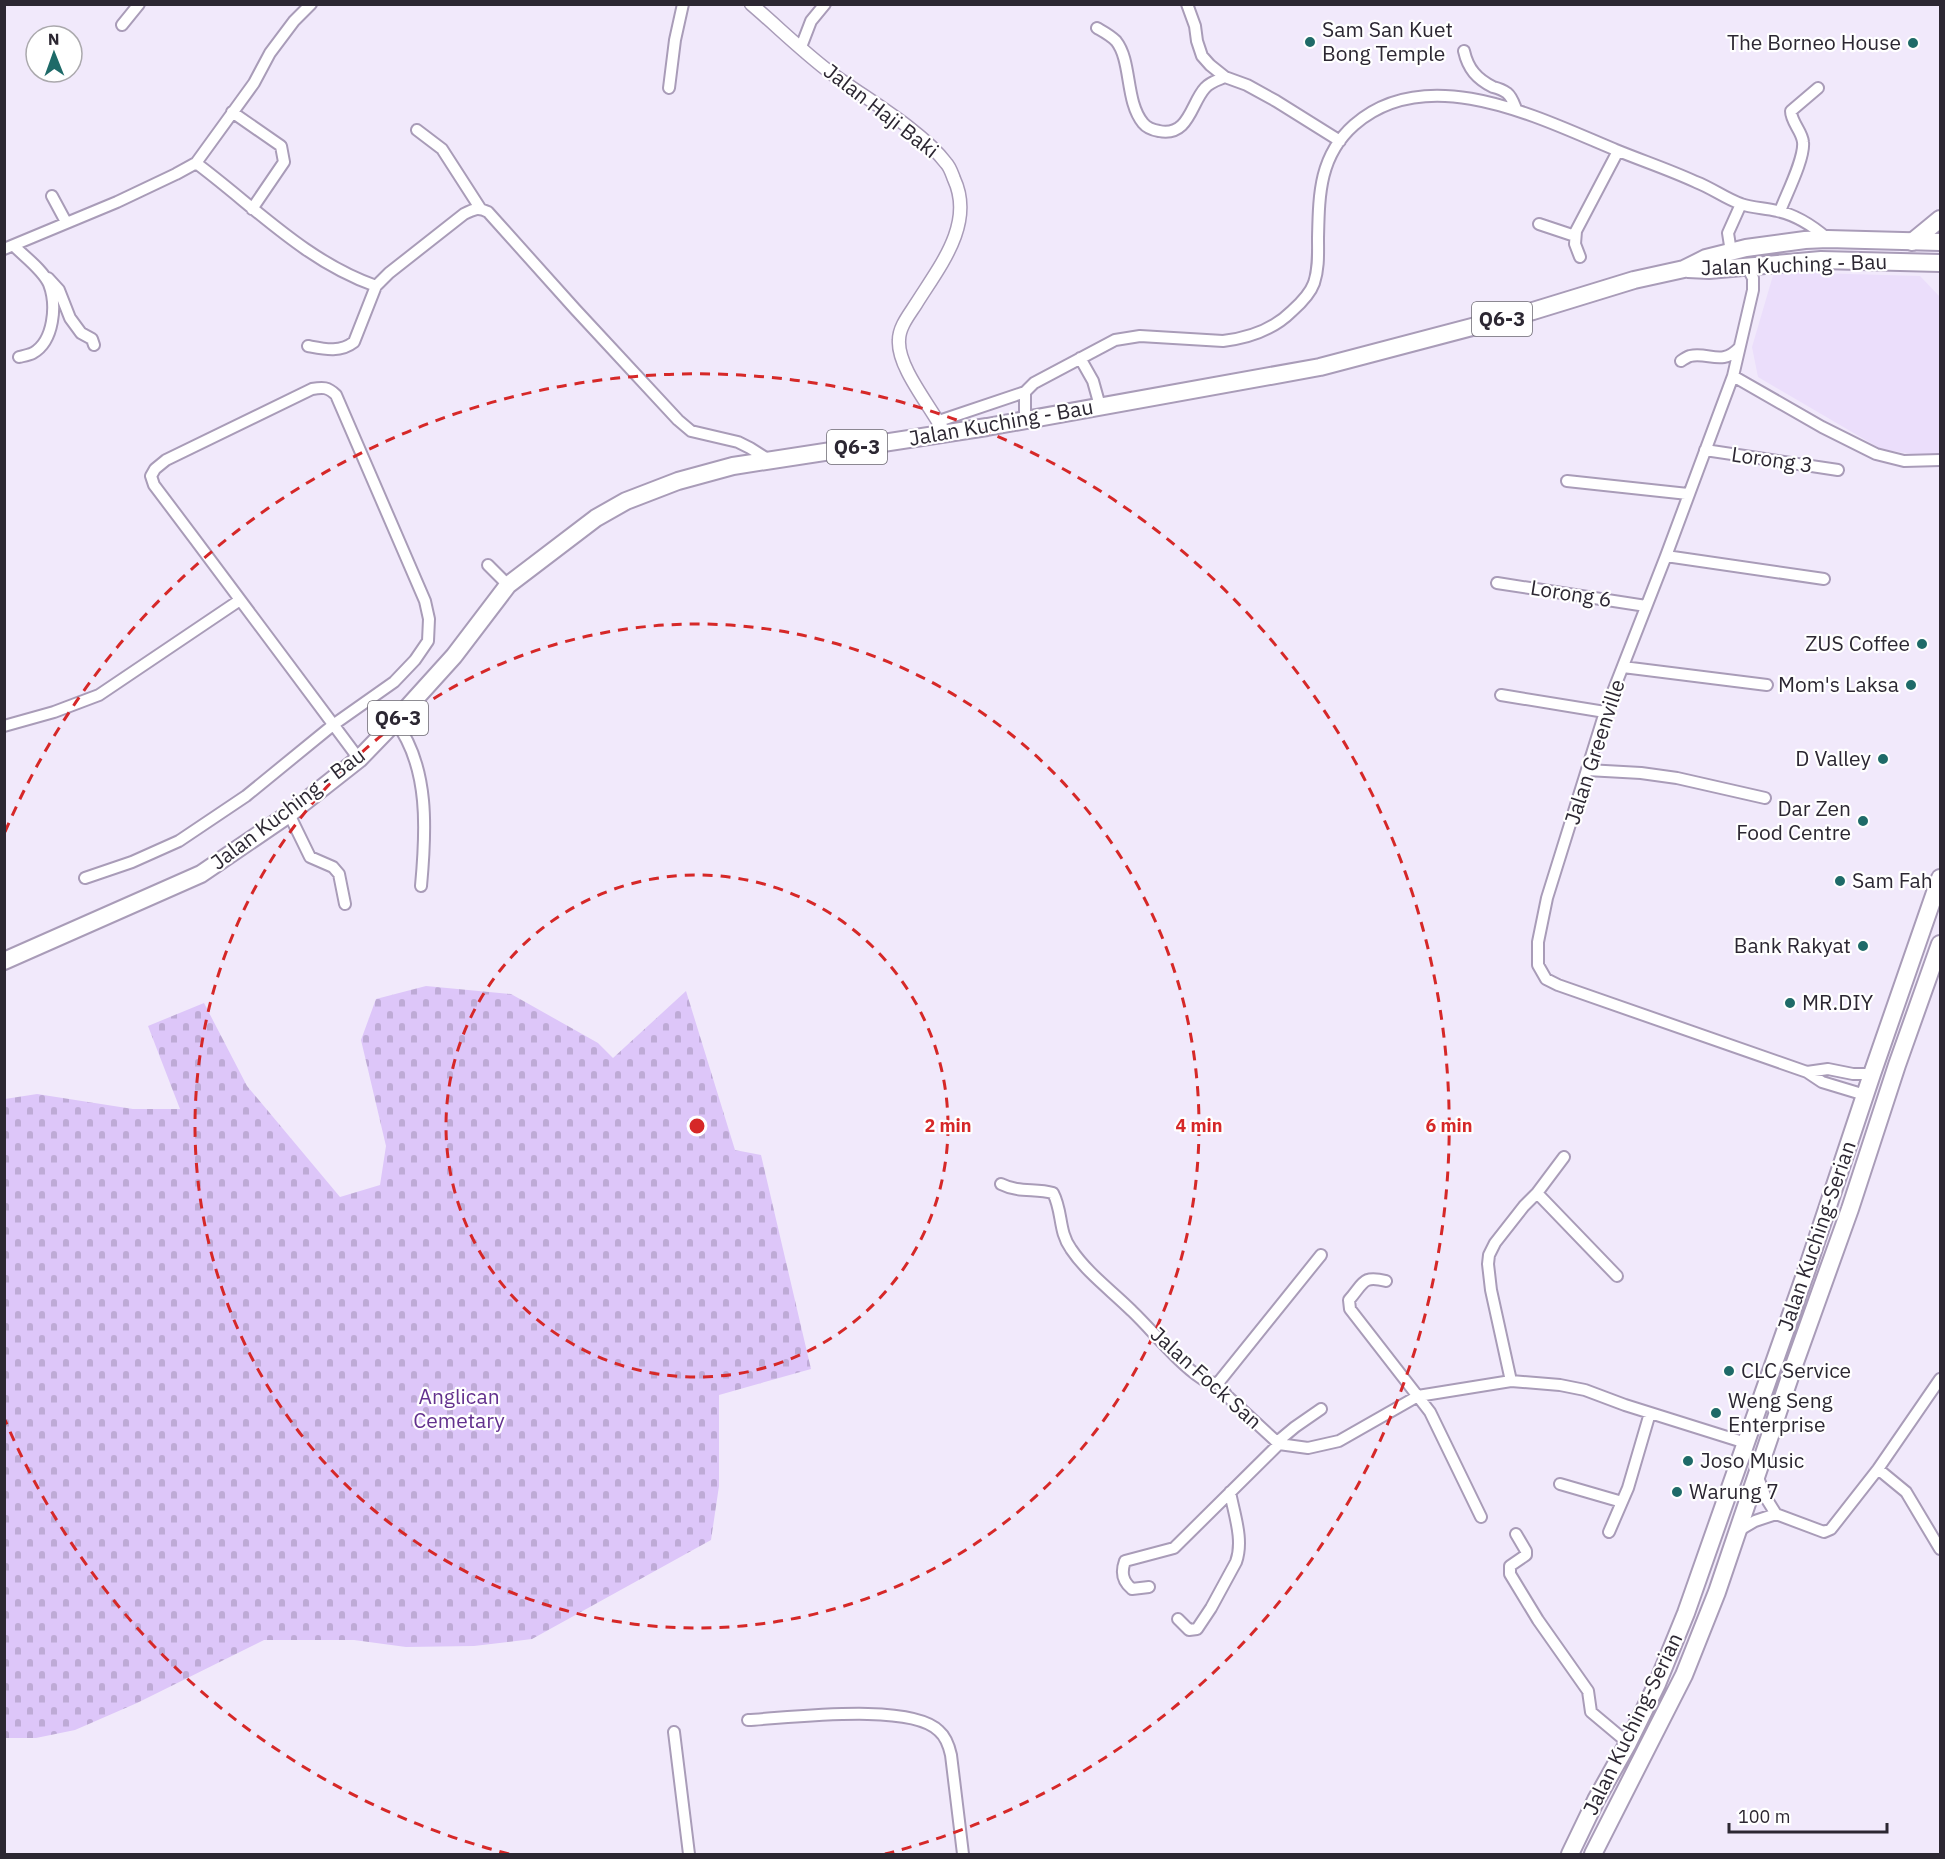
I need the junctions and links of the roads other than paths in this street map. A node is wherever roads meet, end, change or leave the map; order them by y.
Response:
1 (139, 4) edge
2 (311, 4) edge
3 (683, 4) edge
4 (751, 4) edge
5 (825, 4) edge
6 (1187, 4) edge
7 (122, 25) dead end
8 (1097, 28) dead end
9 (801, 47) junction
10 (1464, 51) dead end
11 (1225, 77) junction
12 (669, 88) dead end
13 (1818, 88) dead end
14 (1516, 110) junction
15 (232, 112) junction
16 (417, 130) dead end
17 (1340, 141) junction
18 (1618, 151) junction
19 (196, 162) junction
20 (52, 196) dead end
21 (1741, 204) junction
22 (480, 208) junction
23 (252, 209) junction
24 (1780, 211) junction
25 (1941, 219) edge
26 (66, 222) junction
27 (1539, 224) dead end
28 (1575, 236) junction
29 (1828, 239) junction
30 (1912, 242) junction
31 (1941, 242) edge
32 (9, 247) edge
33 (1731, 252) junction
34 (1580, 257) dead end
35 (1941, 263) edge
36 (35, 266) junction
37 (1747, 267) junction
38 (1684, 269) junction
39 (376, 286) junction
40 (94, 345) dead end
41 (308, 346) dead end
42 (1739, 348) junction
43 (19, 357) dead end
44 (1080, 358) junction
45 (1681, 361) dead end
46 (1733, 376) junction
47 (1025, 392) junction
48 (1100, 406) junction
49 (1025, 421) junction
50 (942, 427) junction
51 (1705, 450) junction
52 (769, 460) junction
53 (1941, 460) edge
54 (1839, 470) dead end
55 (1567, 481) dead end
56 (1688, 494) junction
57 (1665, 556) junction
58 (488, 565) dead end
59 (1824, 579) dead end
60 (1497, 583) dead end
61 (508, 585) junction
62 (240, 600) junction
63 (1646, 606) junction
64 (1623, 667) junction
65 (1767, 685) dead end
66 (1502, 695) dead end
67 (1605, 712) junction
68 (395, 721) junction
69 (333, 725) junction
70 (4, 726) edge
71 (359, 759) junction
72 (1587, 770) junction
73 (1765, 798) dead end
74 (289, 814) junction
75 (85, 878) dead end
76 (1941, 878) edge
77 (421, 886) dead end
78 (345, 904) dead end
79 (1941, 944) edge
80 (4, 961) edge
81 (1807, 1072) junction
82 (1872, 1074) junction
83 (1865, 1095) junction
84 (1564, 1157) dead end
85 (1001, 1184) dead end
86 (1537, 1193) junction
87 (1321, 1255) dead end
88 (1617, 1276) dead end
89 (1386, 1281) dead end
90 (1941, 1379) edge
91 (1511, 1381) junction
92 (1218, 1383) junction
93 (1418, 1396) junction
94 (1321, 1409) dead end
95 (1650, 1413) junction
96 (1278, 1443) junction
97 (1746, 1443) junction
98 (1878, 1469) junction
99 (1756, 1475) junction
100 (1560, 1484) dead end
101 (1230, 1492) junction
102 (1622, 1502) junction
103 (1776, 1514) junction
104 (1481, 1517) dead end
105 (1610, 1532) dead end
106 (1737, 1532) junction
107 (1516, 1534) dead end
108 (1941, 1549) edge
109 (1149, 1587) dead end
110 (1178, 1619) dead end
111 (748, 1720) dead end
112 (674, 1732) dead end
113 (1628, 1743) junction
114 (689, 1854) edge
115 (963, 1854) edge
116 (1570, 1854) edge
117 (1593, 1854) edge

1 - 7 street
2 - 15 street
3 - 12 street
4 - 9 street, Jalan Haji Baki
5 - 9 street
6 - 11 street
8 - 11 street
9 - 50 street, Jalan Haji Baki
10 - 14 street
11 - 17 street
13 - 24 street
14 - 17 street
14 - 18 street
15 - 19 street
15 - 23 street
16 - 22 street
17 - 44 street
18 - 21 street
18 - 28 street
19 - 23 street
19 - 26 street
20 - 26 street
21 - 24 street
21 - 33 street
22 - 39 street
22 - 52 street
23 - 39 street
24 - 29 street
25 - 30 main road
26 - 32 street
27 - 28 street
28 - 34 street
29 - 30 main road, Jalan Kuching - Bau
29 - 33 main road, Jalan Kuching - Bau
30 - 31 main road, Jalan Kuching - Bau
32 - 36 street
33 - 38 main road, Jalan Kuching - Bau
35 - 37 main road, Jalan Kuching - Bau
36 - 40 street
36 - 43 street
37 - 38 main road, Jalan Kuching - Bau
37 - 42 street, Jalan Greenville
38 - 48 main road, Jalan Kuching - Bau / Q6-3
39 - 41 street
42 - 45 street
42 - 46 street, Jalan Greenville
44 - 47 street
44 - 48 street
46 - 51 street, Jalan Greenville
46 - 53 street
47 - 49 street
47 - 50 street
48 - 49 main road, Jalan Kuching - Bau / Q6-3
49 - 50 main road, Jalan Kuching - Bau / Q6-3
50 - 52 main road, Jalan Kuching - Bau / Q6-3
51 - 54 street, Lorong 3
51 - 56 street, Jalan Greenville
52 - 61 main road, Jalan Kuching - Bau / Q6-3
55 - 56 street
56 - 57 street, Jalan Greenville
57 - 59 street
57 - 63 street, Jalan Greenville
58 - 61 street
60 - 63 street, Lorong 6
61 - 68 main road, Jalan Kuching - Bau / Q6-3
62 - 69 street
62 - 69 street
62 - 70 street
63 - 64 street, Jalan Greenville
64 - 65 street
64 - 67 street, Jalan Greenville
66 - 67 street
67 - 72 street, Jalan Greenville
68 - 71 main road, Jalan Kuching - Bau / Q6-3
68 - 77 street
69 - 71 street
69 - 75 street
71 - 74 main road, Jalan Kuching - Bau / Q6-3
72 - 73 street
72 - 81 street, Jalan Greenville
74 - 78 street
74 - 80 main road, Jalan Kuching - Bau / Q6-3
76 - 82 main road, Jalan Kuching-Serian
79 - 99 main road, Jalan Kuching-Serian
81 - 82 street, Jalan Greenville
81 - 83 street, Jalan Greenville
82 - 83 main road, Jalan Kuching-Serian
83 - 97 main road, Jalan Kuching-Serian
84 - 86 street
85 - 92 street, Jalan Fock San
86 - 88 street
86 - 91 street
87 - 92 street
89 - 93 street
90 - 98 street
91 - 93 street, Jalan Fock San
91 - 95 street, Jalan Fock San
92 - 96 street, Jalan Fock San
93 - 96 street, Jalan Fock San
93 - 104 street
94 - 96 street
95 - 97 street, Jalan Fock San
95 - 102 street
96 - 101 street
97 - 113 main road, Jalan Kuching-Serian
98 - 103 street
98 - 108 street
99 - 103 street
99 - 106 main road, Jalan Kuching-Serian
100 - 102 street
101 - 109 street
101 - 110 street
102 - 105 street
103 - 106 street
106 - 117 main road, Jalan Kuching-Serian
107 - 113 street
111 - 115 street
112 - 114 street
113 - 116 main road, Jalan Kuching-Serian

